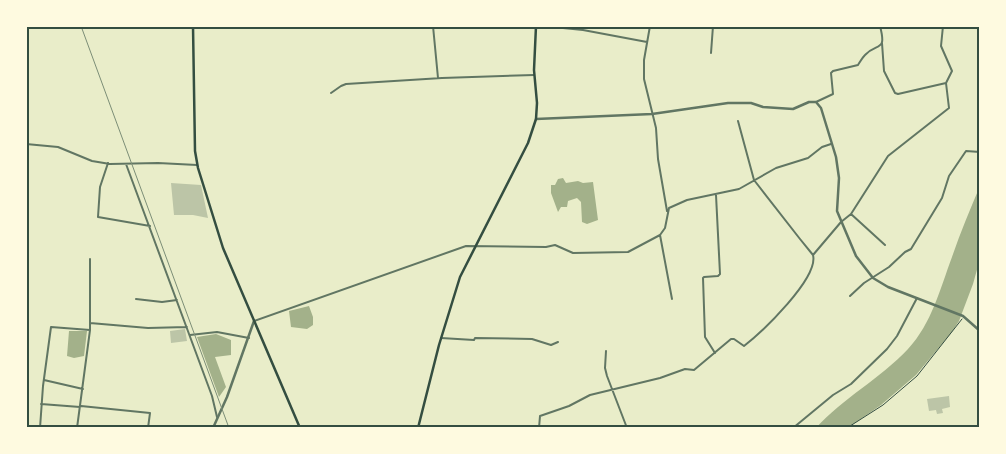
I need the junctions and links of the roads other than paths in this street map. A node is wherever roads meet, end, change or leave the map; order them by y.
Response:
1 (193, 26) edge
2 (434, 26) edge
3 (536, 26) edge
4 (650, 26) edge
5 (713, 26) edge
6 (880, 26) edge
7 (943, 26) edge
8 (562, 28) dead end
9 (646, 42) junction
10 (882, 43) junction
11 (711, 53) dead end
12 (534, 75) junction
13 (438, 78) junction
14 (946, 83) junction
15 (331, 93) dead end
16 (816, 102) junction
17 (652, 114) junction
18 (536, 119) junction
19 (738, 121) dead end
20 (26, 144) edge
21 (832, 144) junction
22 (980, 152) edge
23 (108, 163) junction
24 (126, 164) junction
25 (197, 165) junction
26 (754, 180) junction
27 (716, 194) junction
28 (667, 211) junction
29 (851, 214) junction
30 (841, 222) junction
31 (150, 226) junction
32 (660, 234) junction
33 (885, 245) dead end
34 (476, 246) junction
35 (813, 254) junction
36 (90, 259) dead end
37 (874, 278) junction
38 (850, 296) dead end
39 (917, 298) junction
40 (672, 299) dead end
41 (136, 300) dead end
42 (177, 300) junction
43 (254, 321) junction
44 (90, 323) junction
45 (187, 327) junction
46 (90, 330) junction
47 (980, 331) edge
48 (190, 335) junction
49 (249, 338) junction
50 (441, 338) junction
51 (558, 342) dead end
52 (606, 351) dead end
53 (715, 353) junction
54 (44, 380) junction
55 (83, 389) junction
56 (612, 389) junction
57 (41, 404) junction
58 (80, 407) junction
59 (217, 417) junction
60 (40, 428) edge
61 (77, 428) edge
62 (148, 428) edge
63 (213, 428) edge
64 (300, 428) edge
65 (418, 428) edge
66 (539, 428) edge
67 (627, 428) edge
68 (793, 428) edge

1 - 25 main road
2 - 13 street
3 - 12 main road
4 - 9 street
5 - 11 street
6 - 10 street
7 - 14 street
8 - 9 street
9 - 17 street
10 - 14 street
10 - 16 street
12 - 13 street
12 - 18 main road
13 - 15 street
14 - 29 street
16 - 17 street
16 - 21 street
17 - 18 street
17 - 28 street
18 - 34 main road
19 - 26 street
20 - 23 street
21 - 26 street
21 - 30 street
22 - 37 street
23 - 24 street
23 - 31 street
24 - 25 street
24 - 31 street
25 - 43 main road
26 - 27 street
26 - 35 street
27 - 28 street
27 - 53 street
28 - 32 street
29 - 30 street
29 - 33 street
30 - 35 street
30 - 37 street
31 - 42 street
32 - 34 street
32 - 40 street
34 - 43 street
34 - 50 main road
35 - 53 street
36 - 44 street
37 - 38 street
37 - 39 street
39 - 47 street
39 - 68 street
41 - 42 street
42 - 45 street
43 - 49 street
43 - 64 main road
44 - 45 street
44 - 46 street
45 - 48 street
46 - 54 street
46 - 55 street
48 - 49 street
48 - 59 street
49 - 59 street
50 - 51 street
50 - 65 main road
52 - 56 street
53 - 56 street
54 - 55 street
54 - 57 street
55 - 58 street
56 - 66 street
56 - 67 street
57 - 58 street
57 - 60 street
58 - 61 street
58 - 62 street
59 - 63 street

